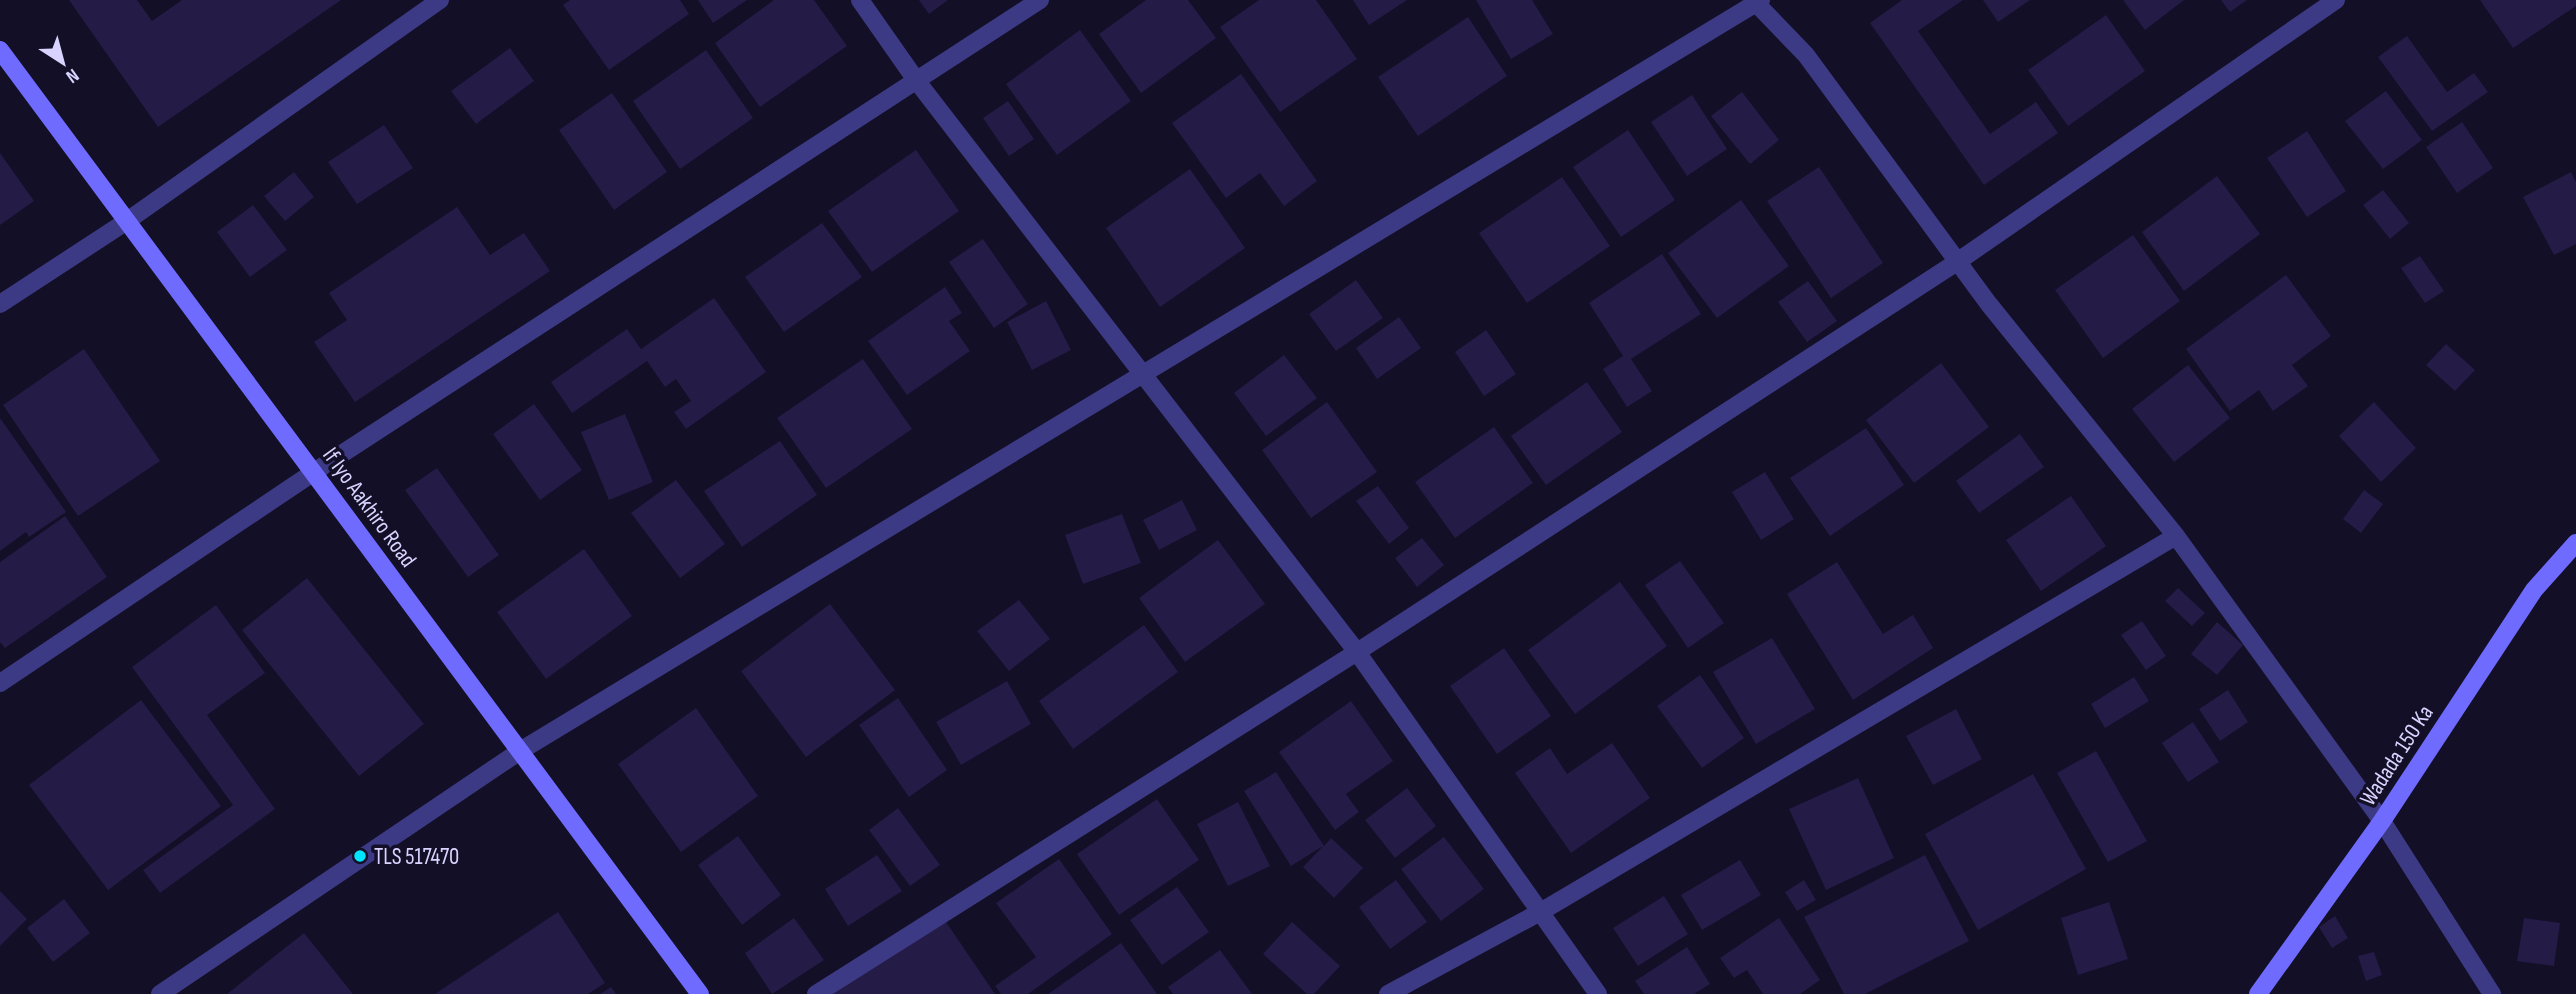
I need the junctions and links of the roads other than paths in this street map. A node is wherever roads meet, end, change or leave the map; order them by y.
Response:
1 (440, 0) edge
2 (860, 0) edge
3 (1040, 0) edge
4 (2336, 0) edge
5 (1757, 1) edge
6 (0, 50) edge
7 (916, 80) junction
8 (127, 221) junction
9 (1957, 262) junction
10 (0, 304) edge
11 (1141, 374) junction
12 (314, 472) junction
13 (2176, 536) junction
14 (2576, 543) edge
15 (1357, 652) junction
16 (0, 683) edge
17 (520, 751) junction
18 (2382, 821) junction
19 (1542, 911) junction
20 (160, 994) edge
21 (700, 994) edge
22 (816, 994) edge
23 (1388, 994) edge
24 (1598, 994) edge
25 (2258, 994) edge
26 (2492, 994) edge

1 - 8 street
2 - 7 street
3 - 7 street
4 - 9 street
5 - 9 street
5 - 11 street
6 - 8 street, If Iyo Aakhiro Road
7 - 11 street
7 - 12 street
8 - 10 street
8 - 12 street, If Iyo Aakhiro Road
9 - 13 street
9 - 15 street
11 - 15 street
11 - 17 street
12 - 16 street
12 - 17 street, If Iyo Aakhiro Road
13 - 18 street
13 - 19 street
14 - 18 street, Wadada 150 Ka
15 - 19 street
15 - 22 street
17 - 20 street
17 - 21 street, If Iyo Aakhiro Road
18 - 25 street, Wadada 150 Ka
18 - 26 street
19 - 23 street
19 - 24 street

